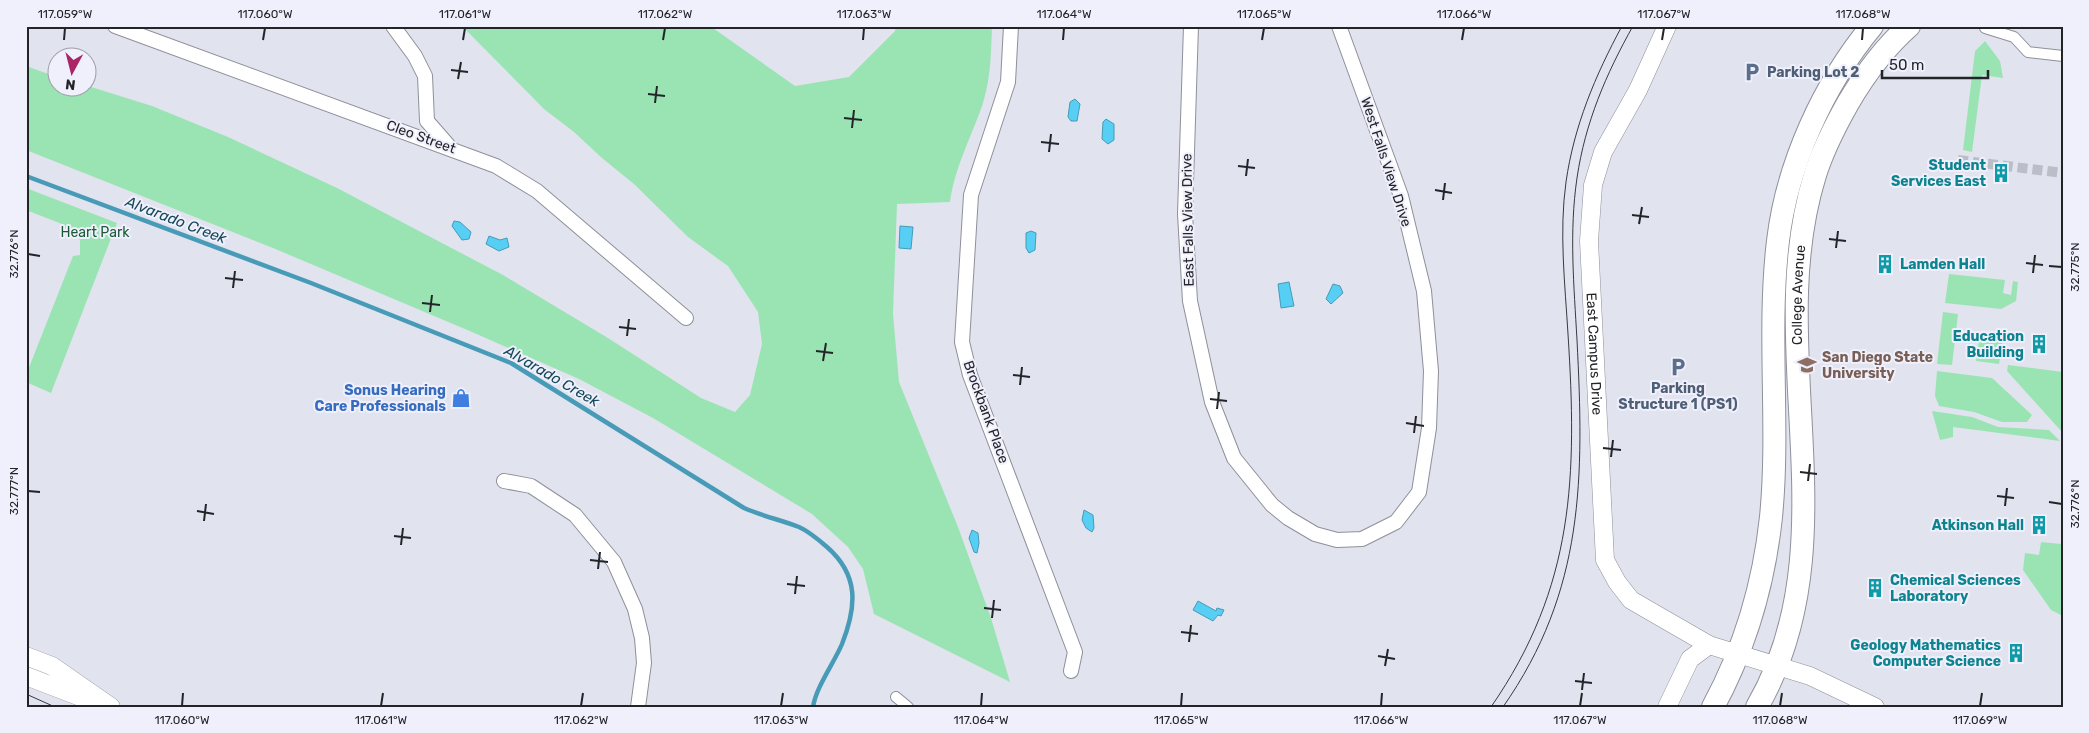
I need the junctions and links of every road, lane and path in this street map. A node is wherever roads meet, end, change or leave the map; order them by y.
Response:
1 (115, 26) edge
2 (393, 26) edge
3 (1011, 26) edge
4 (1191, 26) edge
5 (1339, 26) edge
6 (1667, 26) edge
7 (1872, 26) edge
8 (1985, 28) dead end
9 (1903, 30) edge
10 (2063, 56) edge
11 (458, 150) junction
12 (686, 318) dead end
13 (504, 481) dead end
14 (1362, 539) joint
15 (1709, 646) junction
16 (1738, 653) junction
17 (26, 656) edge
18 (1777, 666) junction
19 (1071, 671) dead end
20 (26, 676) edge
21 (896, 697) dead end
22 (109, 707) edge
23 (638, 707) edge
24 (908, 707) edge
25 (1667, 707) edge
26 (1713, 707) edge
27 (1757, 707) edge
28 (1875, 707) edge

1 - 11 street, Cleo Street
2 - 11 street
3 - 19 street, Brockbank Place
4 - 14 street, East Falls View Drive
5 - 14 street, West Falls View Drive
6 - 15 street, East Campus Drive
7 - 16 main road, College Avenue
8 - 10 street
9 - 18 main road, College Avenue
11 - 12 street, Cleo Street
13 - 23 street
15 - 16 street, East Campus Drive
15 - 25 street
16 - 18 street, East Campus Drive
16 - 26 main road, College Avenue
17 - 22 street
18 - 27 main road, College Avenue
18 - 28 street, East Campus Drive
20 - 22 street
21 - 24 street

